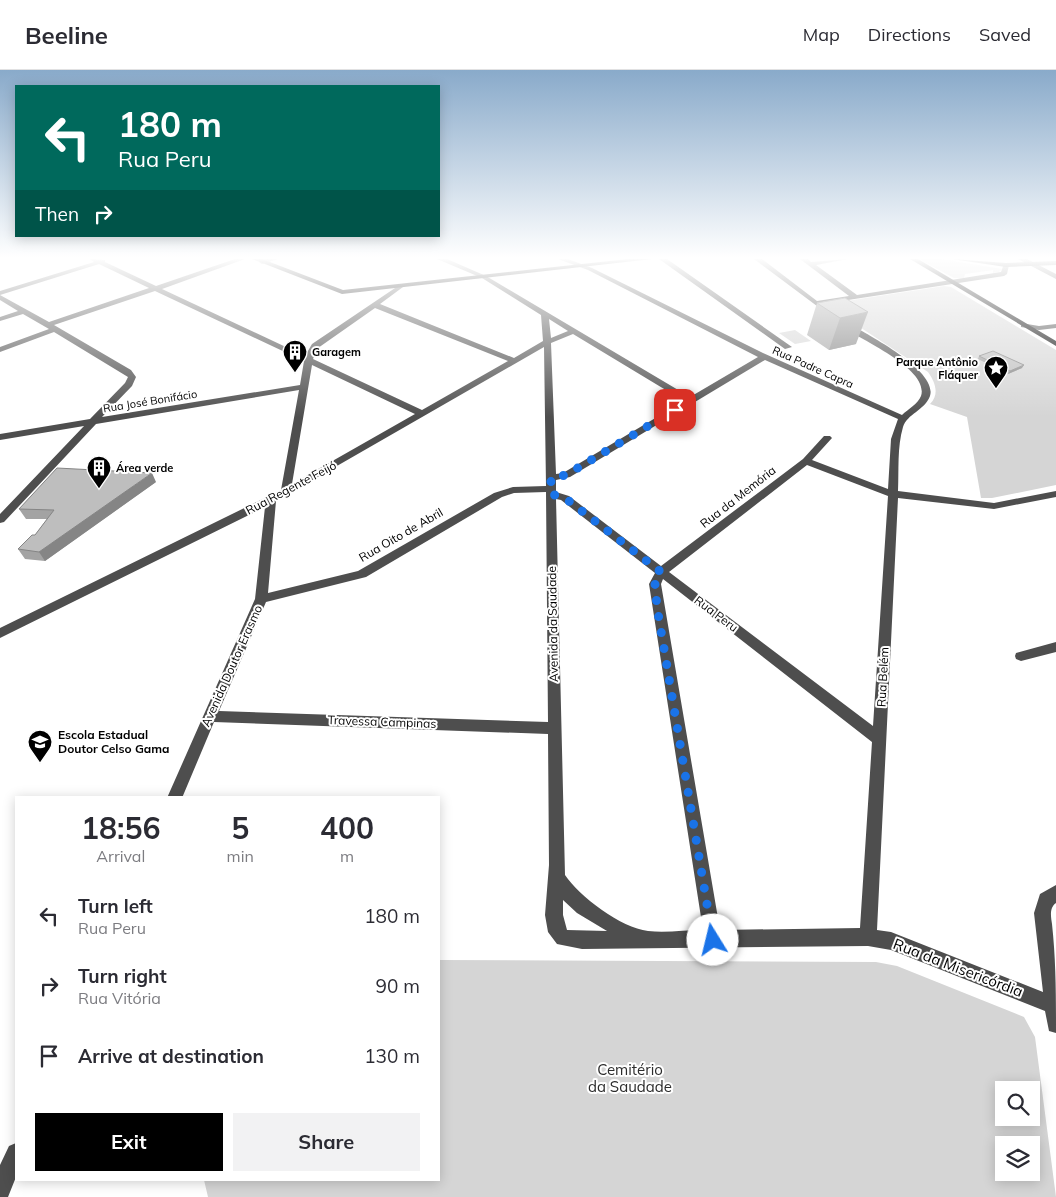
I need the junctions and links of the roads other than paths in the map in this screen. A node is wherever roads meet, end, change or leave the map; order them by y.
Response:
1 (22, 312) edge
2 (25, 312) edge
3 (93, 312) edge
4 (202, 312) edge
5 (365, 312) edge
6 (393, 312) edge
7 (541, 312) edge
8 (674, 312) edge
9 (737, 312) edge
10 (828, 312) edge
11 (1001, 312) edge
12 (545, 314) junction
13 (0, 319) edge
14 (1056, 326) edge
15 (52, 327) junction
16 (574, 331) junction
17 (1043, 332) junction
18 (547, 342) junction
19 (1056, 344) edge
20 (788, 347) dead end
21 (0, 350) edge
22 (764, 357) junction
23 (519, 359) junction
24 (308, 361) junction
25 (548, 361) junction
26 (304, 387) junction
27 (690, 401) junction
28 (423, 414) junction
29 (904, 419) junction
30 (93, 422) junction
31 (0, 437) edge
32 (827, 438) dead end
33 (806, 461) junction
34 (551, 487) junction
35 (286, 491) junction
36 (893, 494) junction
37 (1056, 494) edge
38 (272, 500) junction
39 (0, 520) edge
40 (661, 572) junction
41 (261, 599) junction
42 (0, 633) edge
43 (1056, 647) edge
44 (1021, 656) dead end
45 (210, 716) junction
46 (554, 728) junction
47 (879, 739) junction
48 (175, 796) edge
49 (557, 878) junction
50 (1056, 893) edge
51 (578, 904) junction
52 (554, 915) junction
53 (558, 934) joint
54 (868, 937) junction
55 (713, 940) junction
56 (652, 941) junction
57 (1053, 1005) junction
58 (1056, 1024) edge
59 (15, 1155) edge
60 (0, 1190) edge

1 - 13 street
2 - 15 street
3 - 15 street
4 - 24 street
5 - 24 street
6 - 23 street
7 - 12 street
8 - 22 street, Rua Padre Capra
9 - 20 street
10 - 29 street
11 - 17 main road
12 - 16 street
12 - 18 street, Avenida da Saudade
14 - 17 street
15 - 21 street
15 - 30 street
16 - 18 street, Rua Regente Feijó
16 - 27 street
17 - 19 main road
18 - 23 street, Rua Regente Feijó
18 - 25 street, Avenida da Saudade
22 - 27 street
22 - 29 street, Rua Padre Capra
23 - 25 street
23 - 28 street, Rua Regente Feijó
24 - 26 street
24 - 28 street
25 - 34 street, Avenida da Saudade
26 - 30 street, Rua José Bonifácio
26 - 35 street
27 - 34 street
28 - 35 street, Rua Regente Feijó
29 - 36 street, Rua Belém
30 - 31 street, Rua José Bonifácio
30 - 39 street
32 - 33 street, Rua da Memória
33 - 36 street
33 - 40 street, Rua da Memória
34 - 40 street, Rua Peru
34 - 41 street, Rua Oito de Abril
34 - 46 street, Avenida da Saudade
35 - 38 street, Rua Regente Feijó
36 - 37 street
36 - 47 street, Rua Belém
38 - 41 street, Avenida Doutor Erasmo
38 - 42 street, Rua Regente Feijó
40 - 47 street, Rua Peru
40 - 55 street
41 - 45 street, Avenida Doutor Erasmo
43 - 44 street
45 - 46 street, Travessa Campinas
45 - 48 street, Avenida Doutor Erasmo
46 - 49 street, Avenida da Saudade
47 - 54 street, Rua Belém
49 - 51 street, Rua da Misericórdia
49 - 52 street, Avenida da Saudade
50 - 57 street
51 - 52 street
51 - 56 street, Rua da Misericórdia
52 - 53 street, Avenida da Saudade
53 - 56 street, Rua da Misericórdia
54 - 55 street, Rua da Misericórdia
54 - 57 street, Rua da Misericórdia
55 - 56 street, Rua da Misericórdia
57 - 58 street
59 - 60 street

